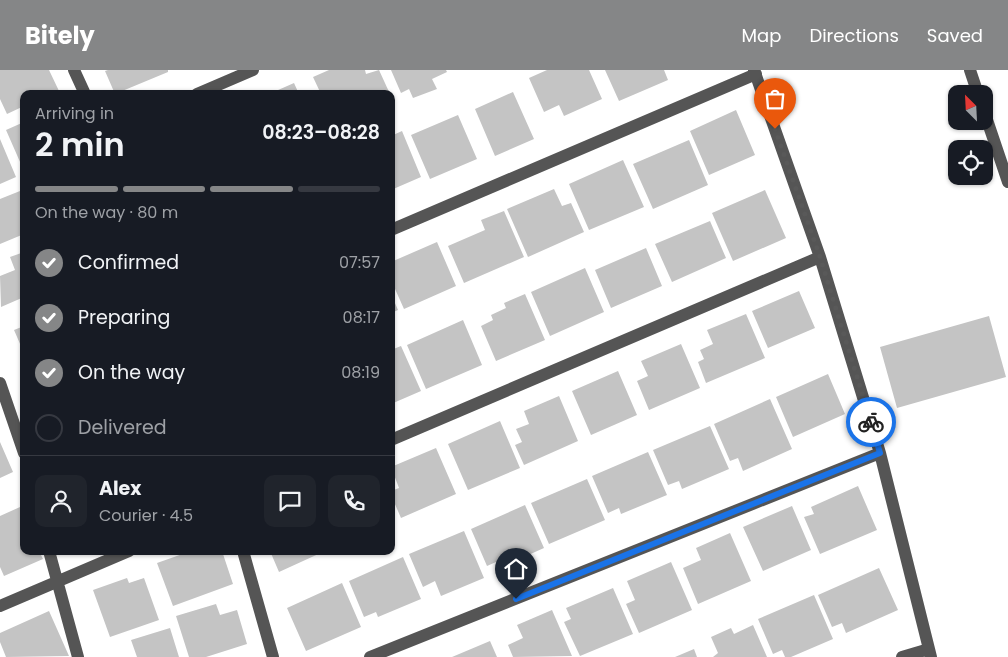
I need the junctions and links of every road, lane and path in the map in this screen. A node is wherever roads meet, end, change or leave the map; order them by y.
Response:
1 (74, 70) edge
2 (253, 70) edge
3 (970, 70) edge
4 (755, 72) edge
5 (975, 85) edge
6 (82, 90) edge
7 (206, 90) edge
8 (990, 130) edge
9 (1008, 182) edge
10 (395, 228) edge
11 (820, 257) junction
12 (0, 384) edge
13 (3, 399) edge
14 (395, 438) edge
15 (20, 443) edge
16 (880, 453) junction
17 (50, 555) edge
18 (120, 555) edge
19 (244, 555) edge
20 (56, 582) junction
21 (0, 606) edge
22 (930, 653) edge
23 (78, 657) edge
24 (273, 657) edge
25 (370, 657) edge
26 (902, 657) edge

1 - 6 street
2 - 7 street
3 - 5 street
4 - 10 street
4 - 11 street
8 - 9 street
11 - 14 street
11 - 16 street
12 - 13 street
13 - 15 street
16 - 22 street
16 - 25 street
17 - 20 street
18 - 20 street
19 - 24 street
20 - 21 street
20 - 23 street
22 - 26 street

